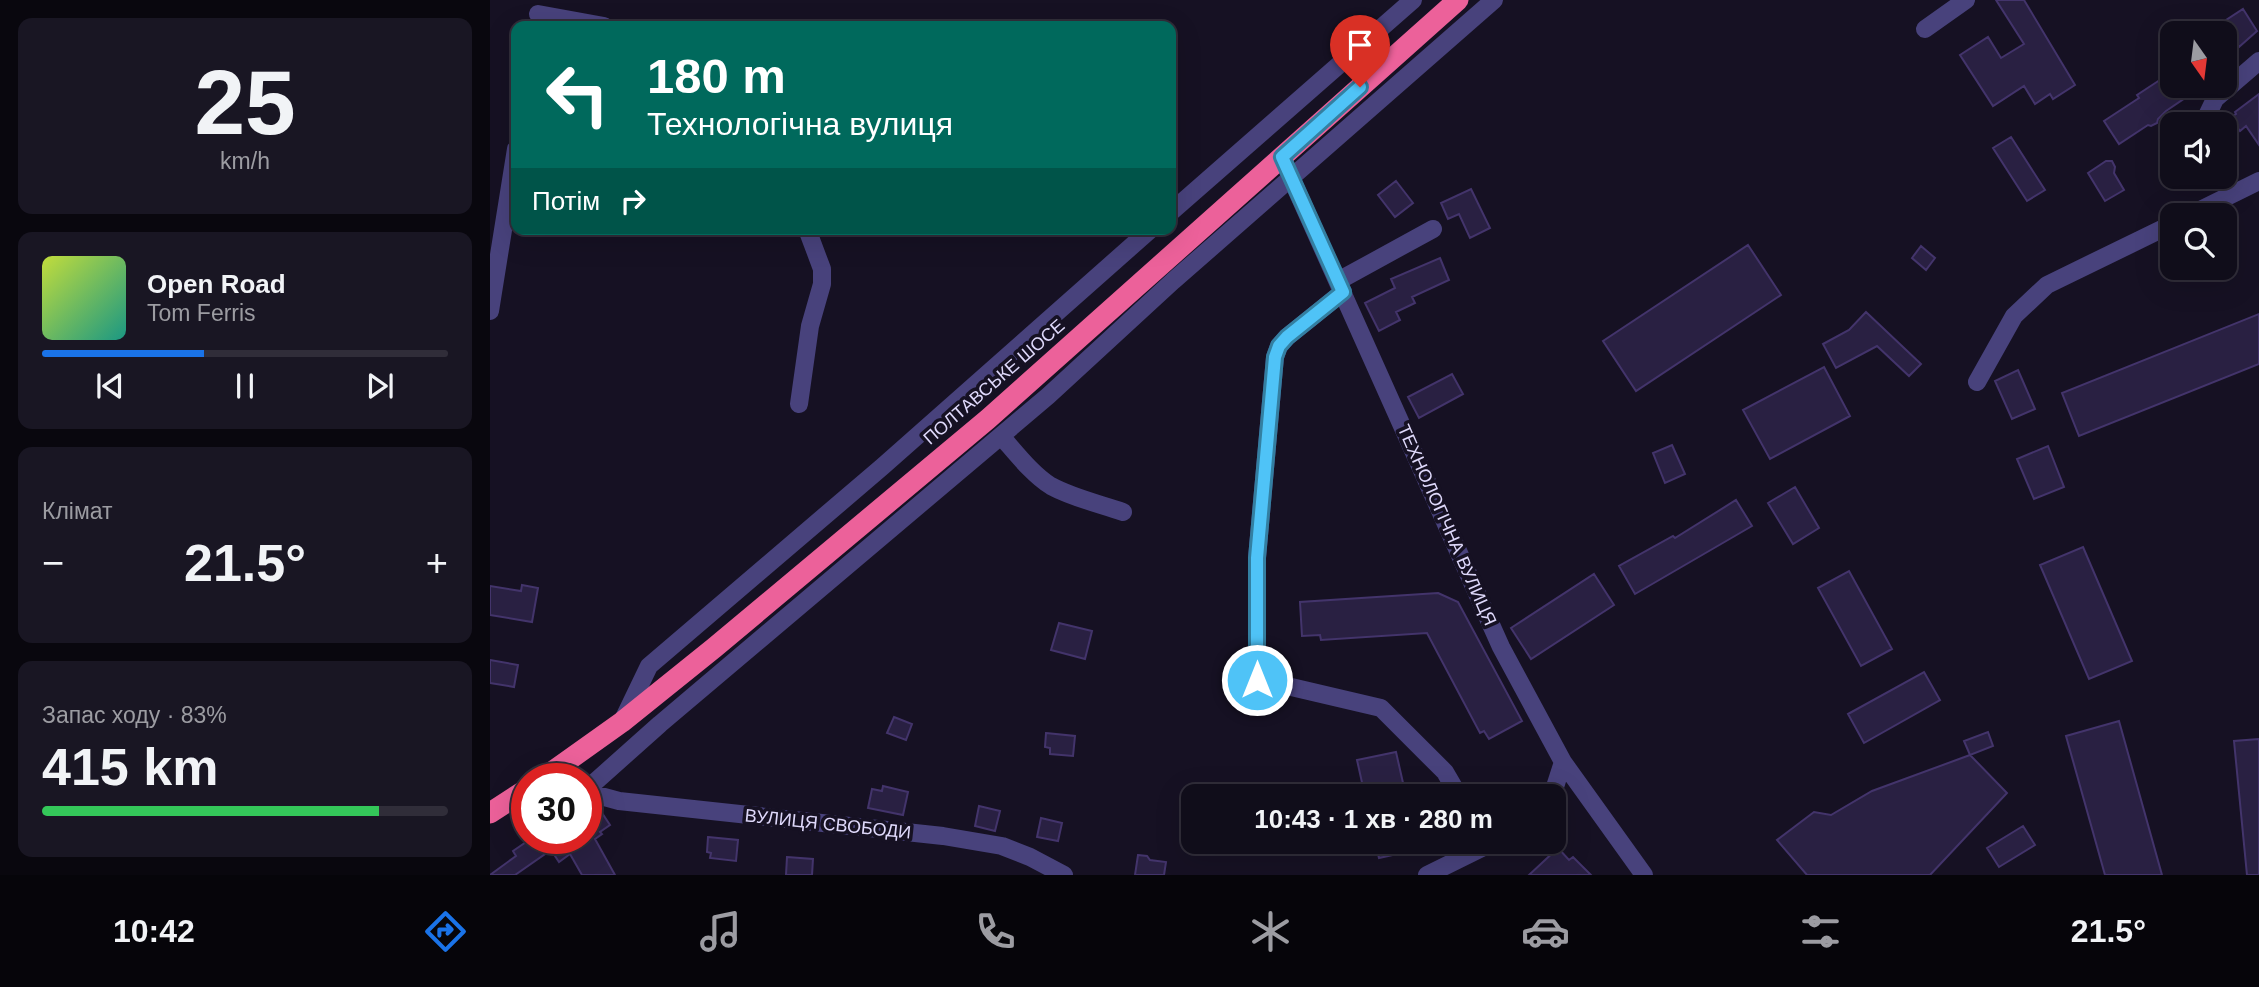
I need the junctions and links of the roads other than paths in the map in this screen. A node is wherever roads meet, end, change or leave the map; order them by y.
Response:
1 (1413, 0) edge
2 (1458, 0) edge
3 (1494, 0) edge
4 (1966, 0) edge
5 (538, 13) edge
6 (579, 21) edge
7 (1925, 29) dead end
8 (2259, 61) edge
9 (2209, 112) edge
10 (1282, 157) junction
11 (1292, 178) junction
12 (511, 180) edge
13 (2259, 181) edge
14 (2214, 203) edge
15 (1176, 208) edge
16 (1433, 229) dead end
17 (2160, 230) edge
18 (809, 235) edge
19 (1144, 235) edge
20 (1341, 287) junction
21 (490, 311) edge
22 (1977, 382) dead end
23 (799, 404) dead end
24 (1001, 436) junction
25 (1123, 512) dead end
26 (622, 722) junction
27 (1563, 762) junction
28 (571, 763) edge
29 (602, 776) edge
30 (1452, 784) edge
31 (1556, 784) edge
32 (602, 796) edge
33 (511, 799) edge
34 (490, 813) edge
35 (1469, 854) edge
36 (1434, 874) edge
37 (1064, 875) edge
38 (1644, 875) edge

1 - 15 street
2 - 10 highway, ПОЛТАВСЬКЕ ШОСЕ
3 - 11 street
4 - 7 street
5 - 6 street
8 - 9 street
10 - 11 street, ТЕХНОЛОГІЧНА ВУЛИЦЯ
10 - 26 highway, ПОЛТАВСЬКЕ ШОСЕ
11 - 20 street, ТЕХНОЛОГІЧНА ВУЛИЦЯ
11 - 24 street
12 - 21 street
13 - 14 street
16 - 20 street
17 - 22 street
18 - 23 street
19 - 26 street
20 - 27 street, ТЕХНОЛОГІЧНА ВУЛИЦЯ
20 - 30 street
24 - 25 street
24 - 29 street
26 - 28 highway, ПОЛТАВСЬКЕ ШОСЕ
27 - 31 street
27 - 38 street, ТЕХНОЛОГІЧНА ВУЛИЦЯ
32 - 37 street, ВУЛИЦЯ СВОБОДИ
33 - 34 highway
35 - 36 street

